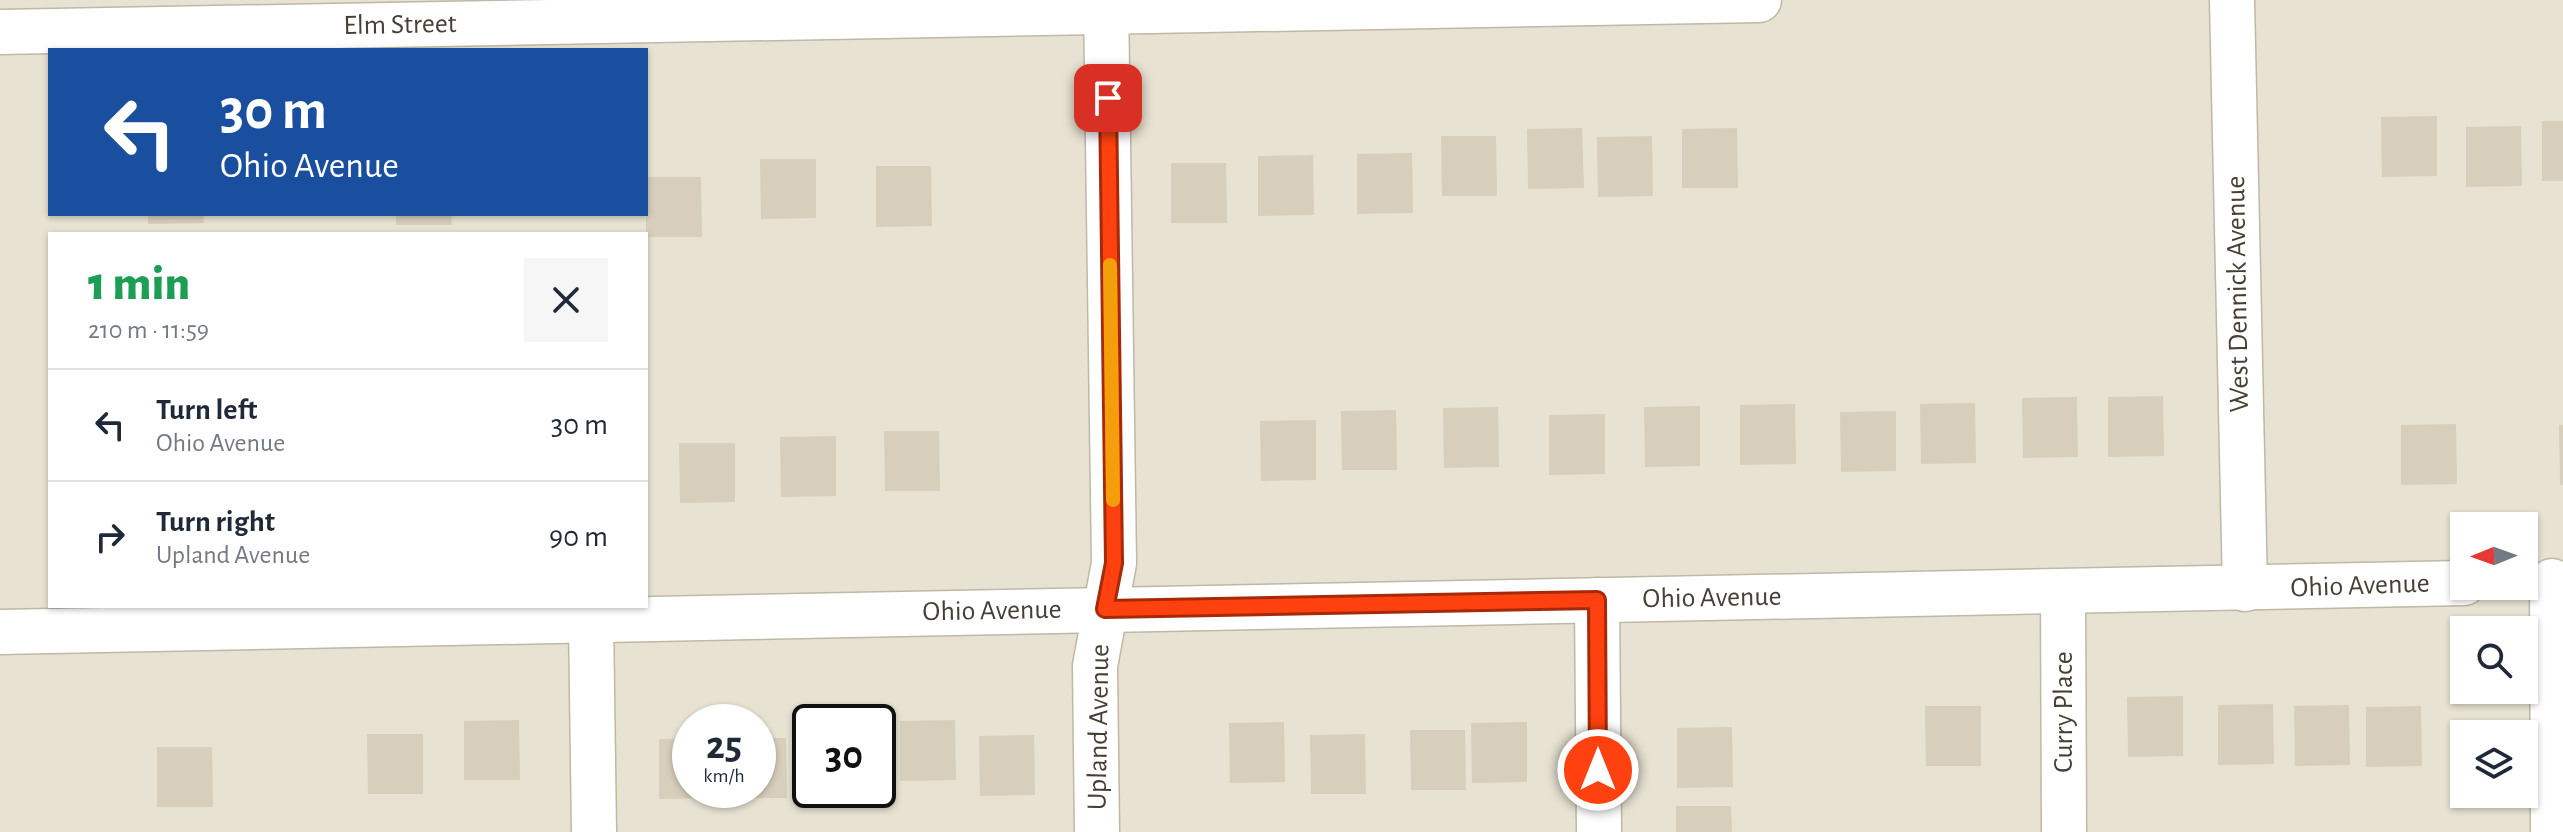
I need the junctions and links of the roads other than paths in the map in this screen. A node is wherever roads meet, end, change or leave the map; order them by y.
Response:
1 (1716, 0) edge
2 (1759, 0) edge
3 (2232, 0) edge
4 (1106, 6) edge
5 (642, 10) edge
6 (0, 32) edge
7 (2546, 581) edge
8 (2450, 583) edge
9 (2245, 589) junction
10 (2063, 592) junction
11 (1597, 600) junction
12 (1105, 609) junction
13 (591, 620) junction
14 (0, 632) edge
15 (594, 832) edge
16 (1097, 832) edge
17 (1599, 832) edge
18 (2064, 832) edge
19 (2553, 832) edge

1 - 2 street, Elm Street
1 - 4 street, Elm Street
3 - 9 street, West Dennick Avenue
4 - 5 street, Elm Street
4 - 12 street, Upland Avenue
5 - 6 street, Elm Street
7 - 19 street
8 - 9 street, Ohio Avenue
9 - 10 street, Ohio Avenue
10 - 11 street, Ohio Avenue
10 - 18 street, Curry Place
11 - 12 street, Ohio Avenue
11 - 17 street
12 - 13 street, Ohio Avenue
12 - 16 street, Upland Avenue
13 - 14 street, Ohio Avenue
13 - 15 street

